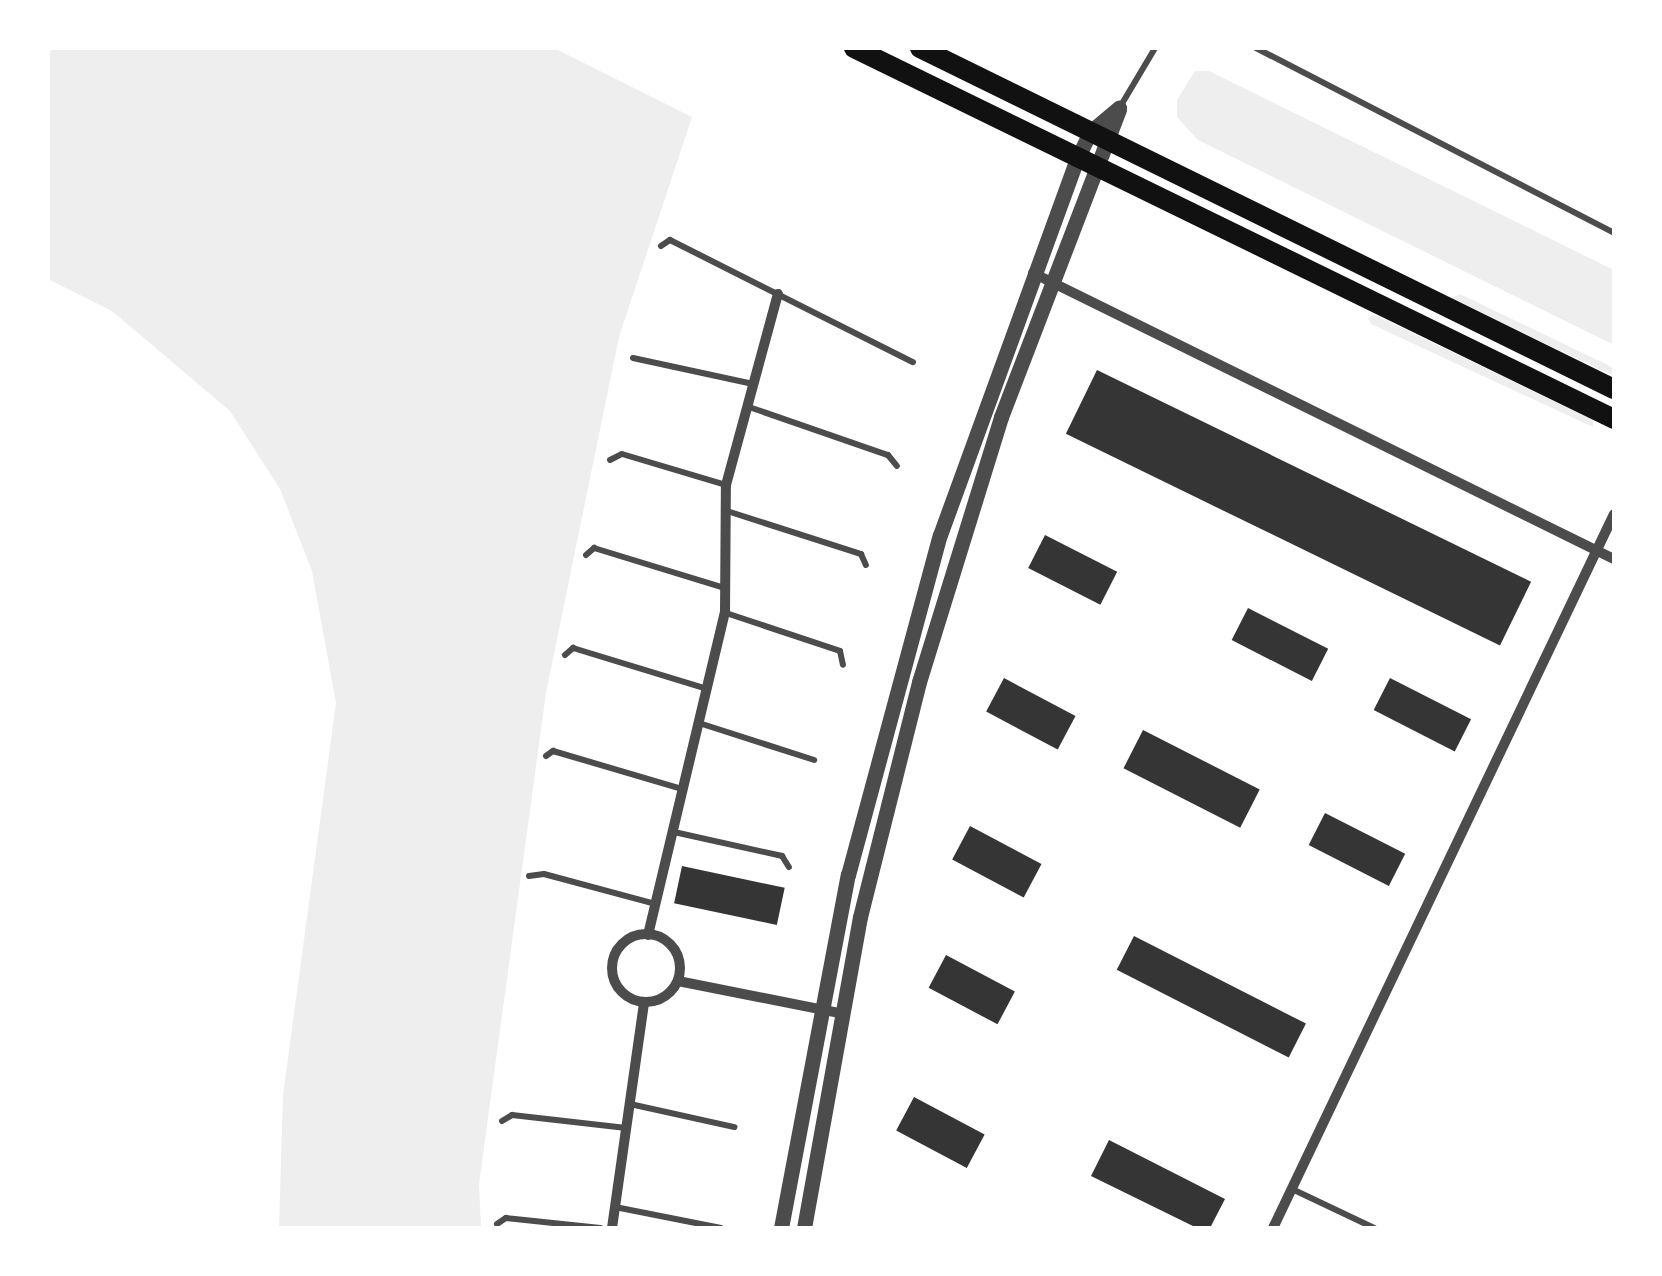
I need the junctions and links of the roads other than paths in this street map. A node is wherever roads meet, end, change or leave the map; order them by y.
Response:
1 (854, 48) edge
2 (920, 48) edge
3 (1154, 48) edge
4 (1256, 48) edge
5 (1119, 108) junction
6 (1090, 132) junction
7 (1110, 142) junction
8 (1078, 159) junction
9 (1100, 170) junction
10 (1614, 234) edge
11 (661, 246) dead end
12 (1032, 272) junction
13 (1052, 281) junction
14 (778, 294) junction
15 (633, 358) dead end
16 (913, 362) dead end
17 (754, 384) junction
18 (1614, 389) edge
19 (748, 406) junction
20 (1614, 419) edge
21 (610, 460) dead end
22 (898, 466) dead end
23 (726, 486) junction
24 (726, 511) junction
25 (1614, 514) edge
26 (1596, 551) junction
27 (586, 554) dead end
28 (1614, 560) edge
29 (866, 565) dead end
30 (725, 588) junction
31 (725, 613) junction
32 (565, 654) dead end
33 (843, 664) dead end
34 (707, 689) junction
35 (699, 723) junction
36 (546, 756) dead end
37 (814, 760) dead end
38 (683, 789) junction
39 (673, 832) junction
40 (789, 867) dead end
41 (529, 876) dead end
42 (656, 904) junction
43 (648, 934) junction
44 (678, 982) junction
45 (644, 1002) junction
46 (819, 1008) junction
47 (840, 1013) junction
48 (630, 1104) junction
49 (502, 1121) dead end
50 (626, 1128) junction
51 (734, 1128) dead end
52 (1292, 1189) junction
53 (615, 1207) junction
54 (497, 1224) dead end
55 (600, 1228) edge
56 (612, 1228) edge
57 (722, 1228) edge
58 (781, 1228) edge
59 (804, 1228) edge
60 (1273, 1228) edge
61 (1374, 1228) edge

1 - 8 main road
2 - 6 main road
3 - 5 lane
4 - 10 lane
5 - 6 street
5 - 7 street
6 - 7 main road
6 - 8 street
7 - 9 street
7 - 18 main road
8 - 9 main road
8 - 12 street
9 - 13 street
9 - 20 main road
11 - 14 lane
12 - 13 street
12 - 46 street
13 - 26 street
13 - 47 street
14 - 16 lane
14 - 17 street
15 - 17 lane
17 - 19 street
19 - 22 lane
19 - 23 street
21 - 23 lane
23 - 24 street
24 - 29 lane
24 - 30 street
25 - 26 street
26 - 28 street
26 - 52 street
27 - 30 lane
30 - 31 street
31 - 33 lane
31 - 34 street
32 - 34 lane
34 - 35 street
35 - 37 lane
35 - 38 street
36 - 38 lane
38 - 39 street
39 - 40 lane
39 - 42 street
41 - 42 lane
42 - 43 street
43 - 44 street
43 - 45 street
44 - 45 street
44 - 46 street
45 - 48 street
46 - 47 street
46 - 58 street
47 - 59 street
48 - 50 street
48 - 51 lane
49 - 50 lane
50 - 53 street
52 - 60 street
52 - 61 lane
53 - 56 street
53 - 57 lane
54 - 55 lane

